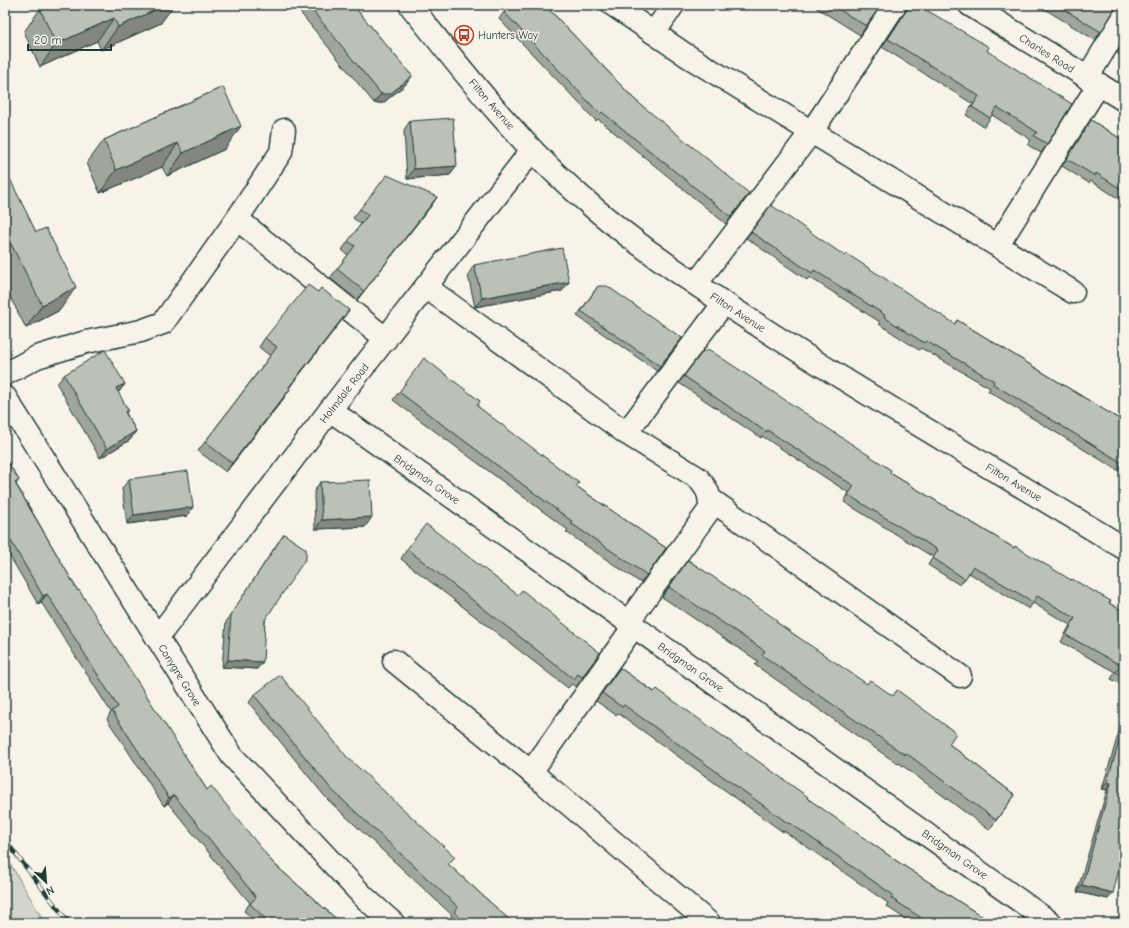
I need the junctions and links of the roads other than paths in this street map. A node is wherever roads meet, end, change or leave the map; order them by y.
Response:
1 (410, 5) edge
2 (613, 5) edge
3 (673, 5) edge
4 (895, 5) edge
5 (970, 5) edge
6 (1124, 18) edge
7 (654, 33) junction
8 (1093, 81) junction
9 (1124, 100) edge
10 (284, 130) dead end
11 (812, 131) junction
12 (532, 150) junction
13 (237, 219) junction
14 (998, 245) junction
15 (696, 284) junction
16 (426, 287) junction
17 (1073, 292) dead end
18 (724, 303) junction
19 (386, 339) junction
20 (5, 374) edge
21 (5, 397) edge
22 (330, 410) junction
23 (626, 433) junction
24 (710, 499) junction
25 (1124, 548) edge
26 (631, 624) junction
27 (157, 638) junction
28 (394, 661) dead end
29 (960, 676) dead end
30 (531, 772) junction
31 (393, 923) edge
32 (709, 923) edge
33 (1051, 923) edge

1 - 12 street, Filton Avenue
2 - 7 street
3 - 7 street
4 - 11 street
5 - 8 street, Charles Road
6 - 8 street
7 - 11 street
8 - 9 street, Charles Road
8 - 14 street
10 - 13 street
11 - 14 street
11 - 15 street
12 - 15 street, Filton Avenue
12 - 16 street, Holmdale Road
13 - 19 street
13 - 20 street
14 - 17 street
15 - 18 street, Filton Avenue
16 - 19 street, Holmdale Road
16 - 23 street
18 - 23 street
18 - 25 street, Filton Avenue
19 - 22 street, Holmdale Road
21 - 27 street, Conygre Grove
22 - 26 street, Bridgman Grove
22 - 27 street, Holmdale Road
23 - 24 street
24 - 26 street
24 - 29 street
26 - 30 street
26 - 33 street, Bridgman Grove
27 - 31 street, Conygre Grove
28 - 30 street
30 - 32 street

